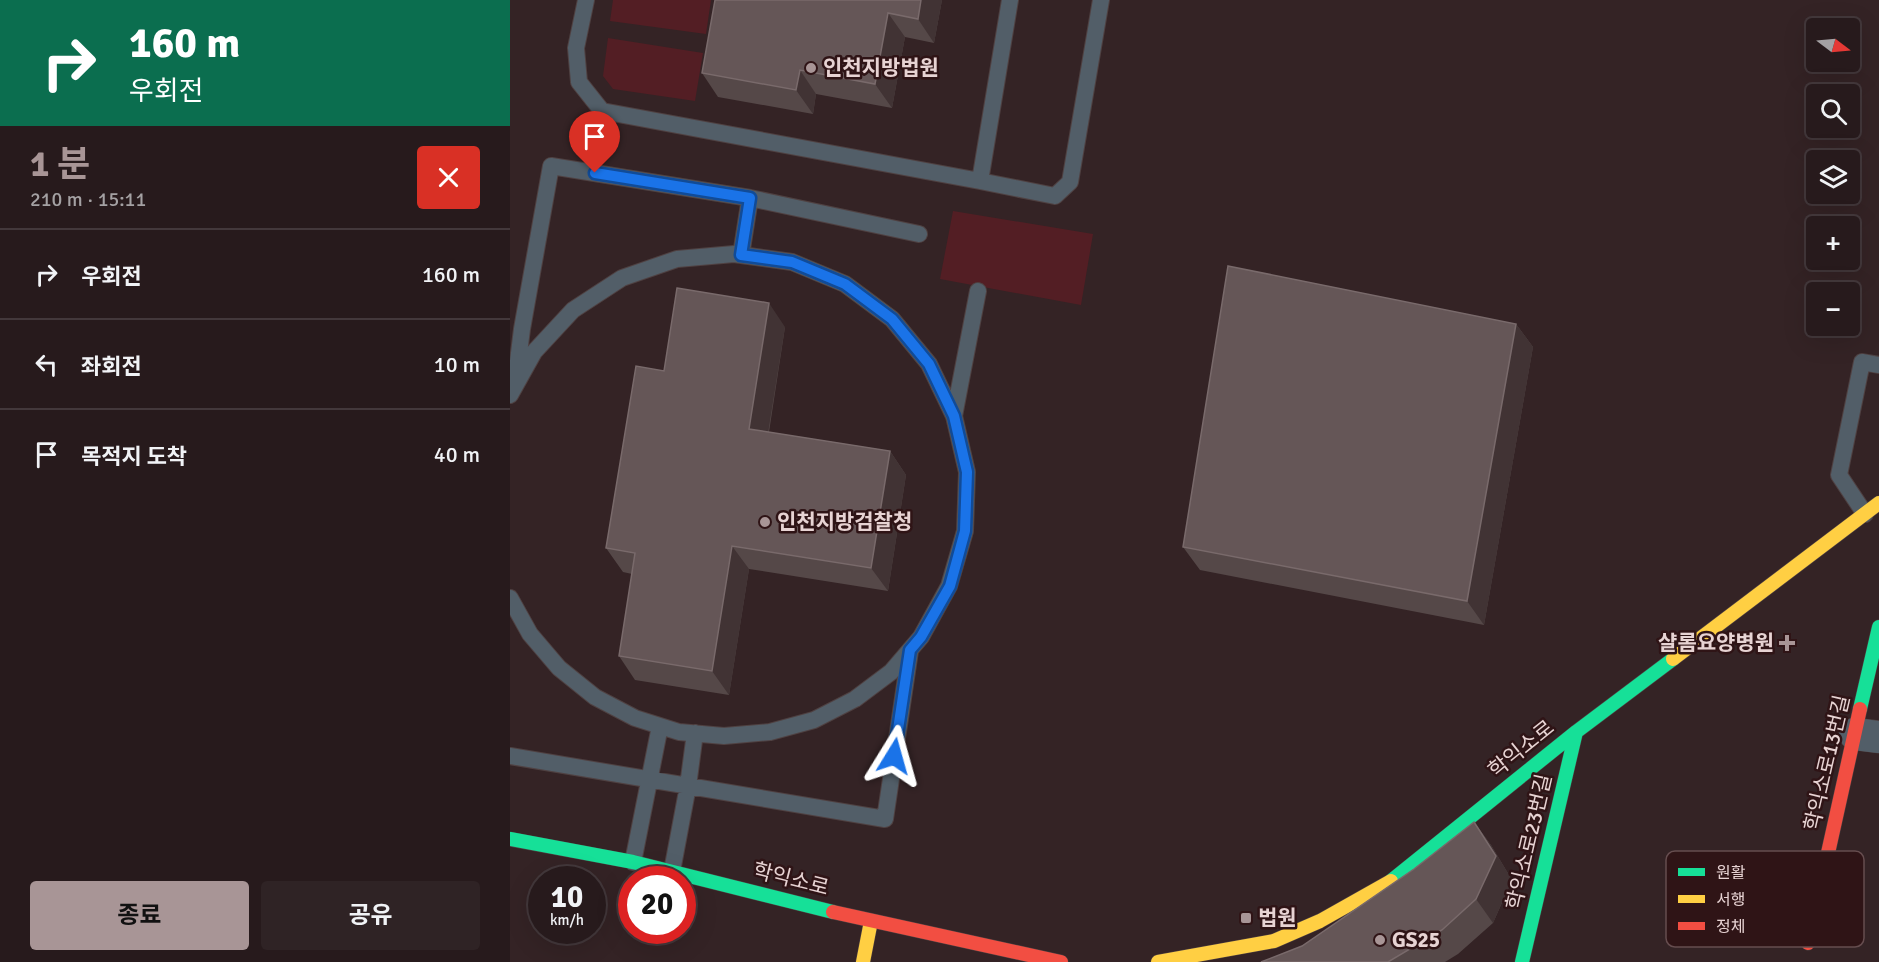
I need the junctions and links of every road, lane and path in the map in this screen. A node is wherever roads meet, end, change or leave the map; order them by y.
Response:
1 (586, 0) edge
2 (1010, 0) edge
3 (1101, 0) edge
4 (980, 181) junction
5 (750, 198) junction
6 (919, 234) dead end
7 (741, 255) junction
8 (978, 291) dead end
9 (1879, 365) edge
10 (512, 390) edge
11 (954, 416) junction
12 (1879, 503) edge
13 (1865, 514) junction
14 (510, 598) edge
15 (1879, 627) edge
16 (910, 650) junction
17 (660, 726) junction
18 (1576, 732) junction
19 (695, 733) junction
20 (1867, 736) edge
21 (510, 756) edge
22 (649, 779) junction
23 (688, 786) junction
24 (510, 839) edge
25 (1835, 851) edge
26 (633, 862) junction
27 (650, 866) edge
28 (673, 866) edge
29 (696, 877) edge
30 (871, 921) junction
31 (863, 962) edge
32 (1061, 962) edge
33 (1158, 962) edge
34 (1522, 962) edge

1 - 4 lane
2 - 4 lane
3 - 4 lane
5 - 6 lane
5 - 7 lane
5 - 10 lane
7 - 10 lane
7 - 11 lane
8 - 11 lane
9 - 13 lane
11 - 16 lane
12 - 13 street, 학익소로
13 - 18 street, 학익소로
14 - 17 lane
15 - 20 street, 학익소로13번길
16 - 19 lane
16 - 23 lane
17 - 19 lane
17 - 22 lane
18 - 33 street, 학익소로
18 - 34 street, 학익소로23번길
19 - 23 lane
20 - 25 street, 학익소로13번길
21 - 22 lane
22 - 23 lane
22 - 26 lane
23 - 28 lane
24 - 26 street, 학익소로
26 - 27 street, 학익소로
29 - 30 street, 학익소로
30 - 31 street
30 - 32 street, 학익소로

